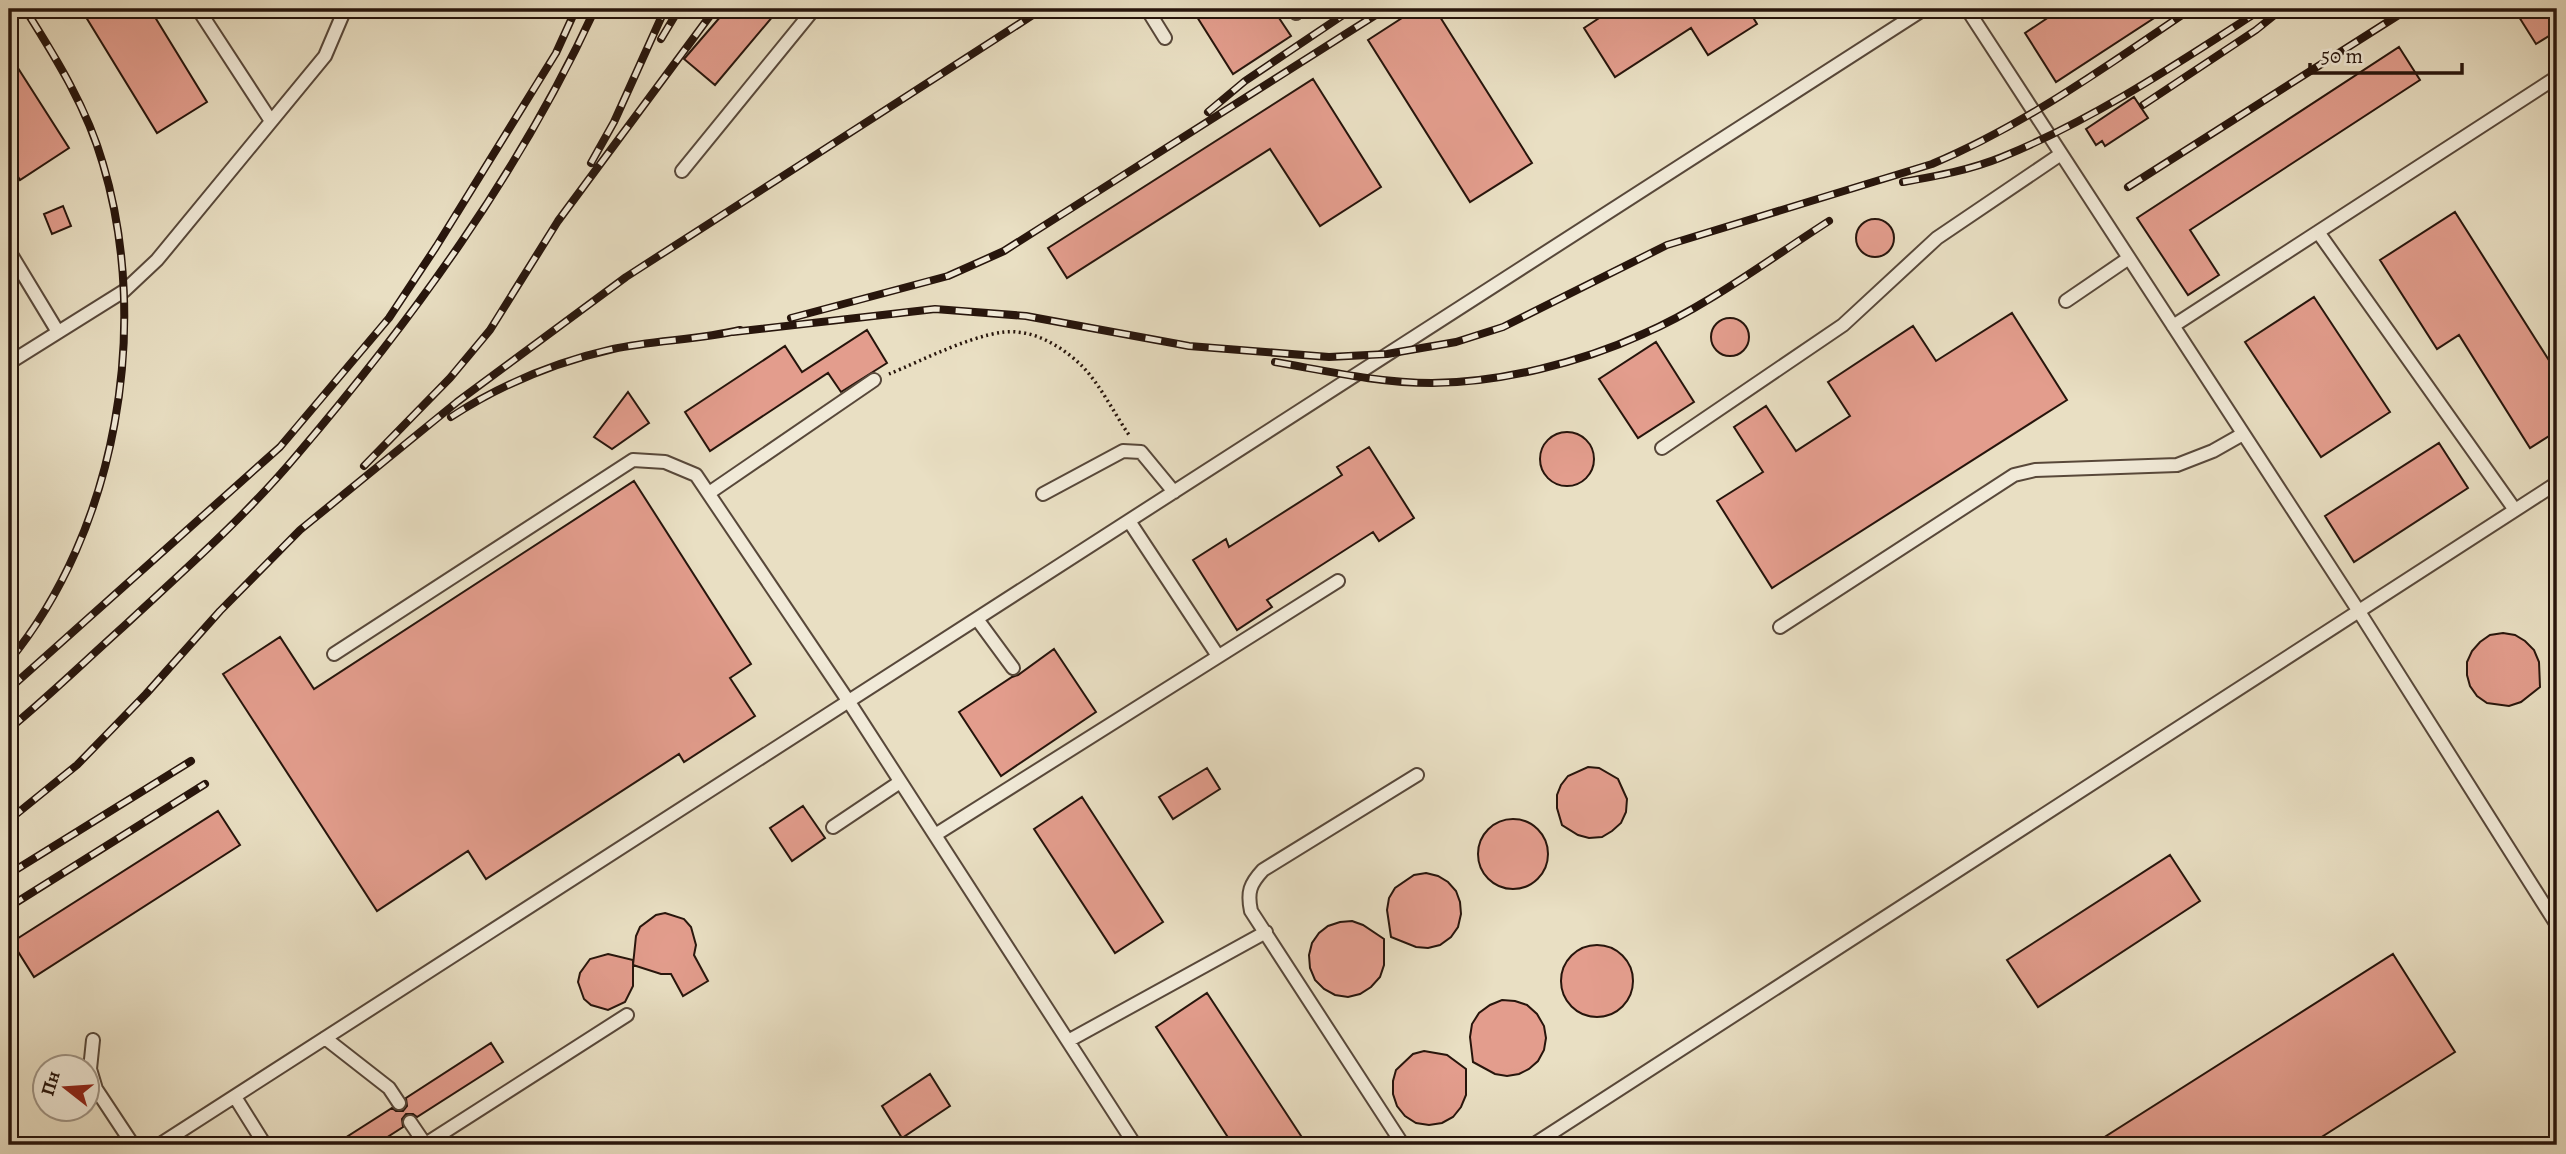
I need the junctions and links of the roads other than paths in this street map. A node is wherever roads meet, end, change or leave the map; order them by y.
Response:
1 (198, 9) edge
2 (345, 9) edge
3 (814, 9) edge
4 (1147, 9) edge
5 (1924, 9) edge
6 (1967, 9) edge
7 (1165, 38) dead end
8 (2557, 77) edge
9 (271, 121) junction
10 (2061, 154) junction
11 (682, 171) dead end
12 (2318, 232) junction
13 (9, 251) edge
14 (2129, 258) junction
15 (2066, 301) dead end
16 (2173, 326) junction
17 (58, 332) junction
18 (9, 363) edge
19 (874, 380) road end
20 (2243, 435) junction
21 (1662, 448) dead end
22 (2557, 483) edge
23 (1174, 492) junction
24 (709, 493) junction
25 (1043, 494) dead end
26 (2515, 510) junction
27 (1129, 521) junction
28 (1338, 581) dead end
29 (2358, 610) junction
30 (977, 619) junction
31 (1780, 627) dead end
32 (334, 654) dead end
33 (1218, 656) junction
34 (1013, 668) dead end
35 (849, 702) junction
36 (1418, 775) dead end
37 (900, 782) junction
38 (833, 827) dead end
39 (935, 835) junction
40 (2557, 925) edge
41 (1266, 932) junction
42 (627, 1014) dead end
43 (325, 1038) junction
44 (93, 1040) dead end
45 (1068, 1041) junction
46 (234, 1097) junction
47 (399, 1103) dead end
48 (410, 1122) dead end
49 (132, 1145) edge
50 (159, 1145) edge
51 (265, 1145) edge
52 (425, 1145) edge
53 (1135, 1145) edge
54 (1403, 1145) edge
55 (1533, 1145) edge

1 - 9 lane
2 - 9 lane
3 - 11 lane
4 - 7 lane
5 - 23 lane
6 - 10 lane
8 - 12 lane
9 - 17 lane
10 - 14 lane
10 - 21 lane
12 - 16 lane
12 - 26 lane
13 - 17 lane
14 - 15 lane
14 - 16 lane
16 - 20 lane
17 - 18 lane
19 - 24 lane
20 - 29 lane
20 - 31 lane
22 - 26 lane
23 - 25 lane
23 - 27 lane
24 - 32 lane
24 - 35 lane
26 - 29 lane
27 - 30 lane
27 - 33 lane
28 - 33 lane
29 - 40 lane
29 - 55 lane
30 - 34 lane
30 - 35 lane
33 - 39 lane
35 - 37 lane
35 - 43 lane
36 - 41 lane
37 - 38 lane
37 - 39 lane
39 - 45 lane
41 - 45 lane
41 - 54 lane
42 - 52 lane
43 - 46 lane
43 - 47 lane
44 - 49 lane
45 - 53 lane
46 - 50 lane
46 - 51 lane
48 - 52 lane

